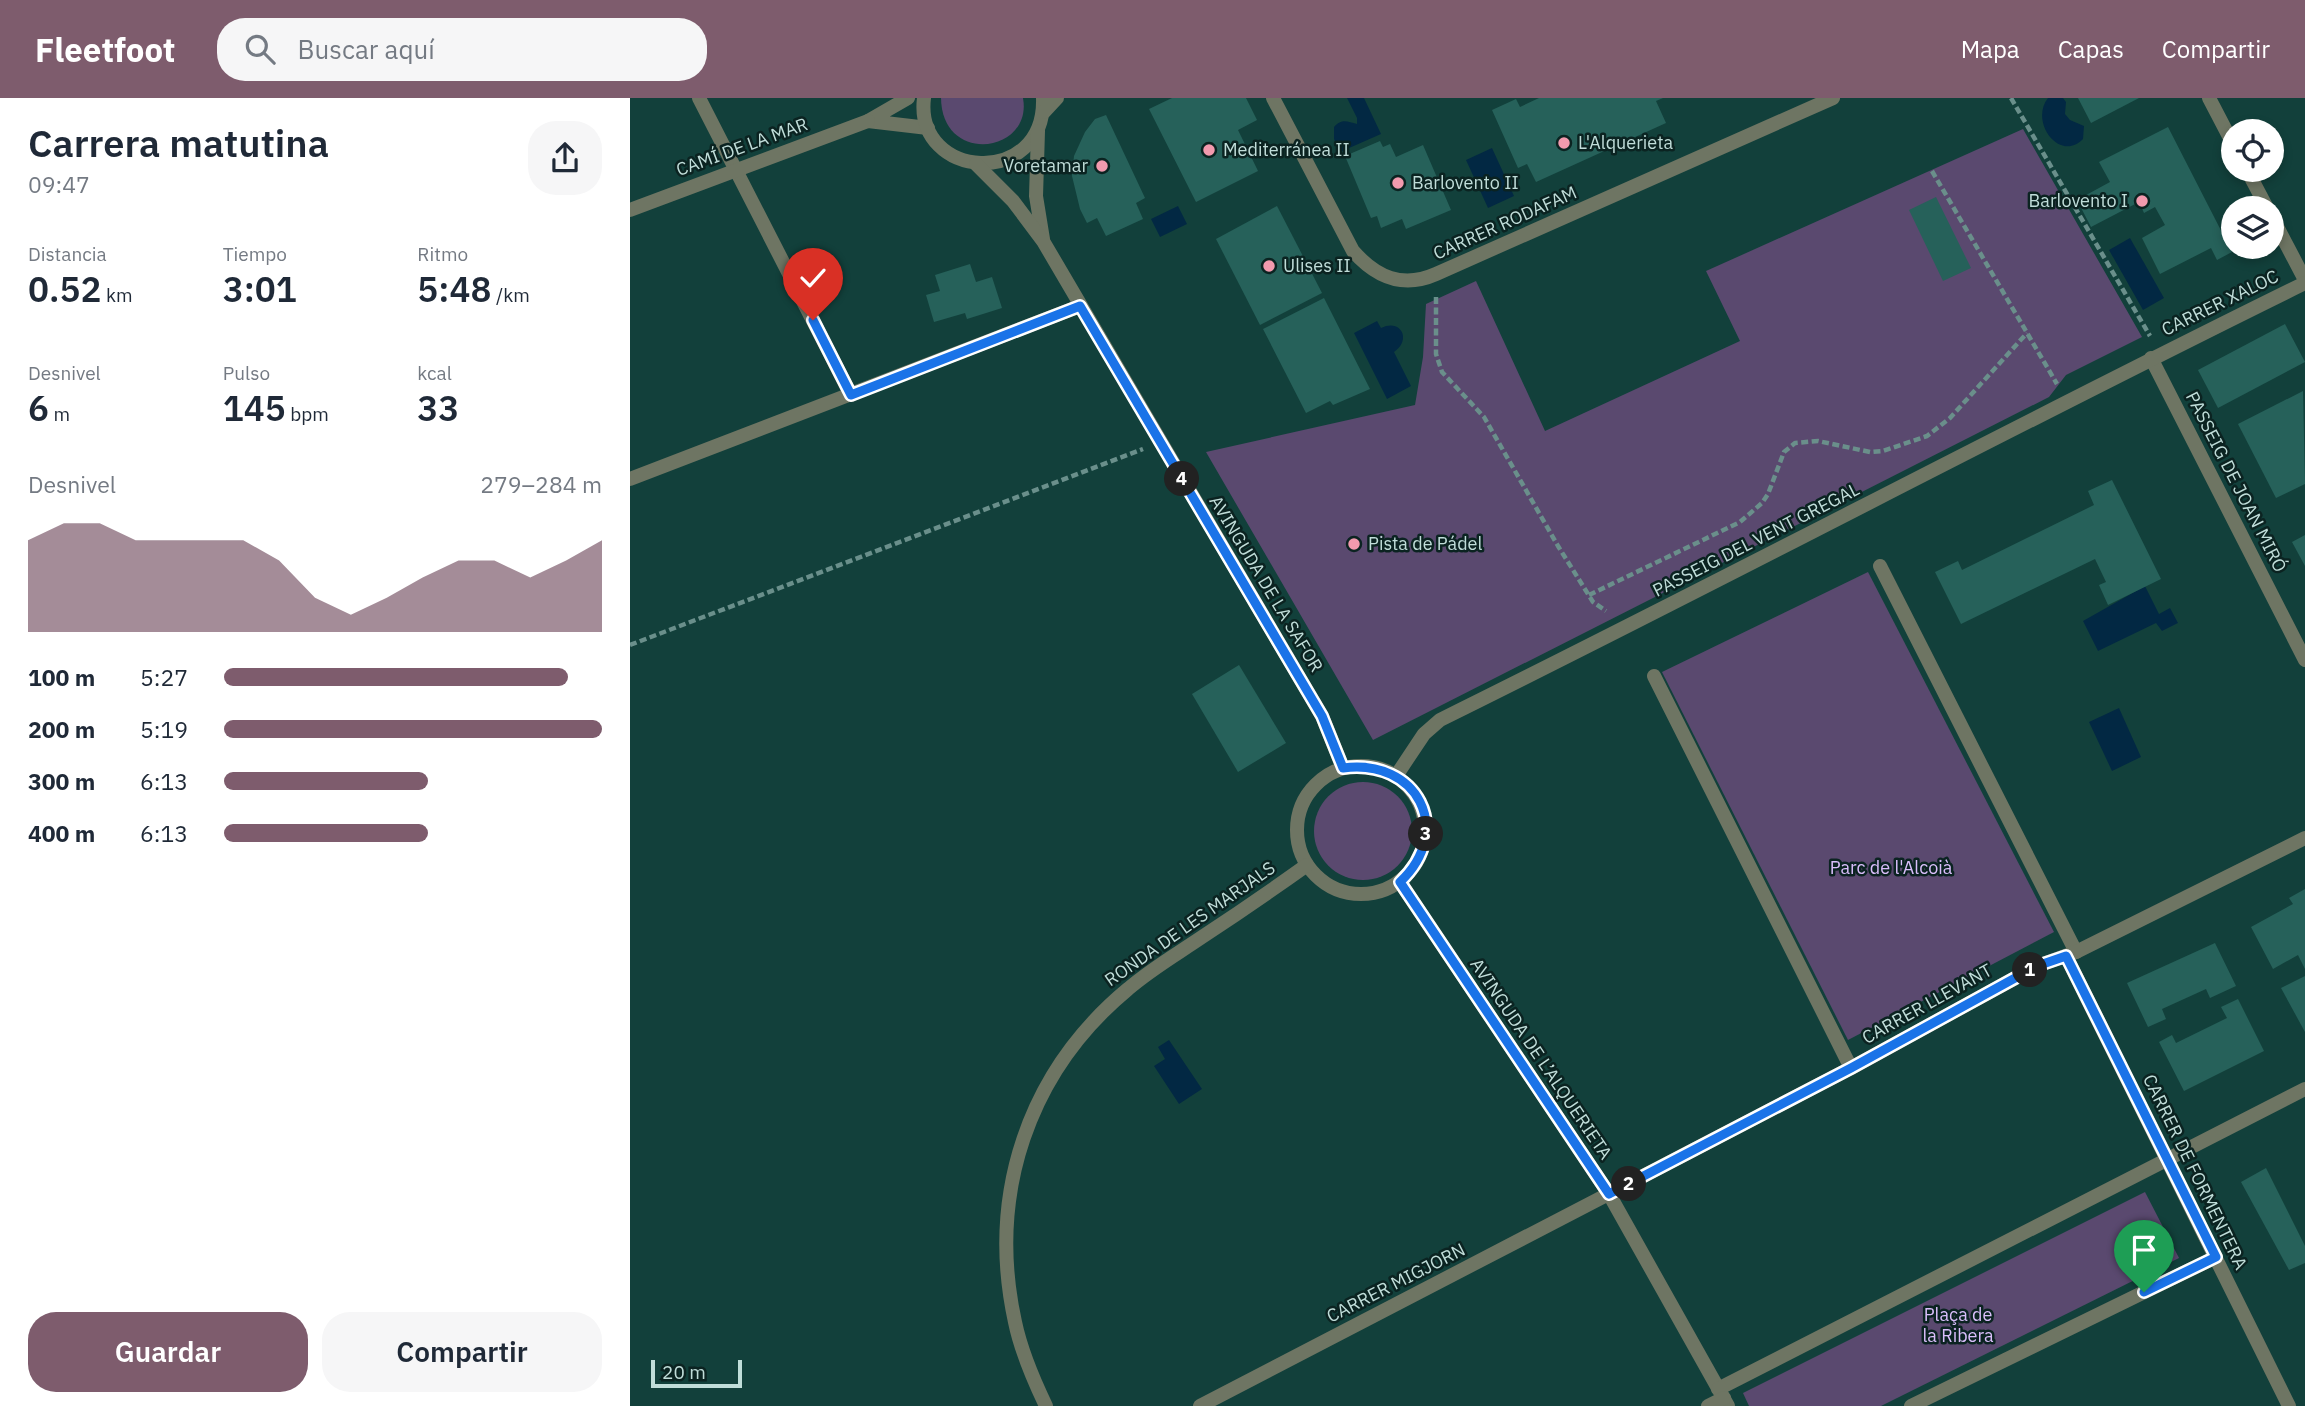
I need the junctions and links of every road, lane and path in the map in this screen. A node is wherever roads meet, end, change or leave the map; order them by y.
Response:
1 (699, 98) edge
2 (908, 98) edge
3 (924, 98) edge
4 (1057, 98) edge
5 (1273, 98) edge
6 (1833, 98) edge
7 (2011, 98) edge
8 (2209, 98) edge
9 (1043, 105) edge
10 (868, 121) junction
11 (2221, 121) edge
12 (928, 128) junction
13 (1038, 130) junction
14 (976, 164) junction
15 (736, 169) junction
16 (1931, 171) dead end
17 (630, 210) edge
18 (1043, 240) junction
19 (2284, 240) edge
20 (1436, 274) junction
21 (2305, 281) edge
22 (1080, 306) junction
23 (2027, 333) junction
24 (2155, 356) junction
25 (851, 395) junction
26 (2068, 402) junction
27 (1160, 443) junction
28 (630, 478) edge
29 (1880, 566) dead end
30 (630, 645) edge
31 (2305, 660) edge
32 (1654, 676) dead end
33 (1343, 768) junction
34 (1396, 776) junction
35 (2305, 838) edge
36 (1307, 865) junction
37 (1400, 882) junction
38 (2071, 954) junction
39 (1851, 1068) junction
40 (2305, 1089) edge
41 (2167, 1159) junction
42 (1609, 1194) junction
43 (2216, 1257) junction
44 (1723, 1398) edge
45 (1929, 1402) edge
46 (1046, 1406) edge
47 (1200, 1406) edge
48 (1708, 1406) edge
49 (1911, 1406) edge
50 (2289, 1406) edge

1 - 15 street
2 - 10 street, CAMÍ DE LA MAR
3 - 12 street
4 - 9 street
5 - 20 street, CARRER RODAFAM
6 - 20 street, CARRER RODAFAM
7 - 24 path
8 - 11 street
9 - 13 street
10 - 12 street
10 - 15 street, CAMÍ DE LA MAR
12 - 14 street, AVINGUDA DE LA SAFOR
13 - 14 street
13 - 18 street, AVINGUDA DE LA SAFOR
14 - 18 street, AVINGUDA DE LA SAFOR
15 - 17 street, CAMÍ DE LA MAR
15 - 25 street
16 - 23 path
18 - 22 street, AVINGUDA DE LA SAFOR
19 - 21 street
20 - 23 path
21 - 24 street, CARRER XALOC
22 - 25 street
22 - 27 street, AVINGUDA DE LA SAFOR
23 - 26 path
24 - 26 street, PASSEIG DEL VENT GREGAL
24 - 31 street, PASSEIG DE JOAN MIRÓ
25 - 28 street
26 - 34 street, PASSEIG DEL VENT GREGAL
27 - 30 path
27 - 33 street, AVINGUDA DE LA SAFOR
29 - 38 street
32 - 39 street
33 - 34 street
33 - 36 street
34 - 37 street
35 - 38 street, CARRER LLEVANT
36 - 37 street
36 - 46 street, RONDA DE LES MARJALS
37 - 42 street, AVINGUDA DE L’ALQUERIETA
38 - 39 street, CARRER LLEVANT
38 - 41 street, CARRER DE FORMENTERA
39 - 42 street, CARRER LLEVANT
40 - 41 street
41 - 43 street, CARRER DE FORMENTERA
41 - 44 street
42 - 44 street, AVINGUDA DE L’ALQUERIETA
42 - 47 street, CARRER MIGJORN
43 - 45 street
43 - 50 street, CARRER DE FORMENTERA
44 - 48 street
45 - 49 street

